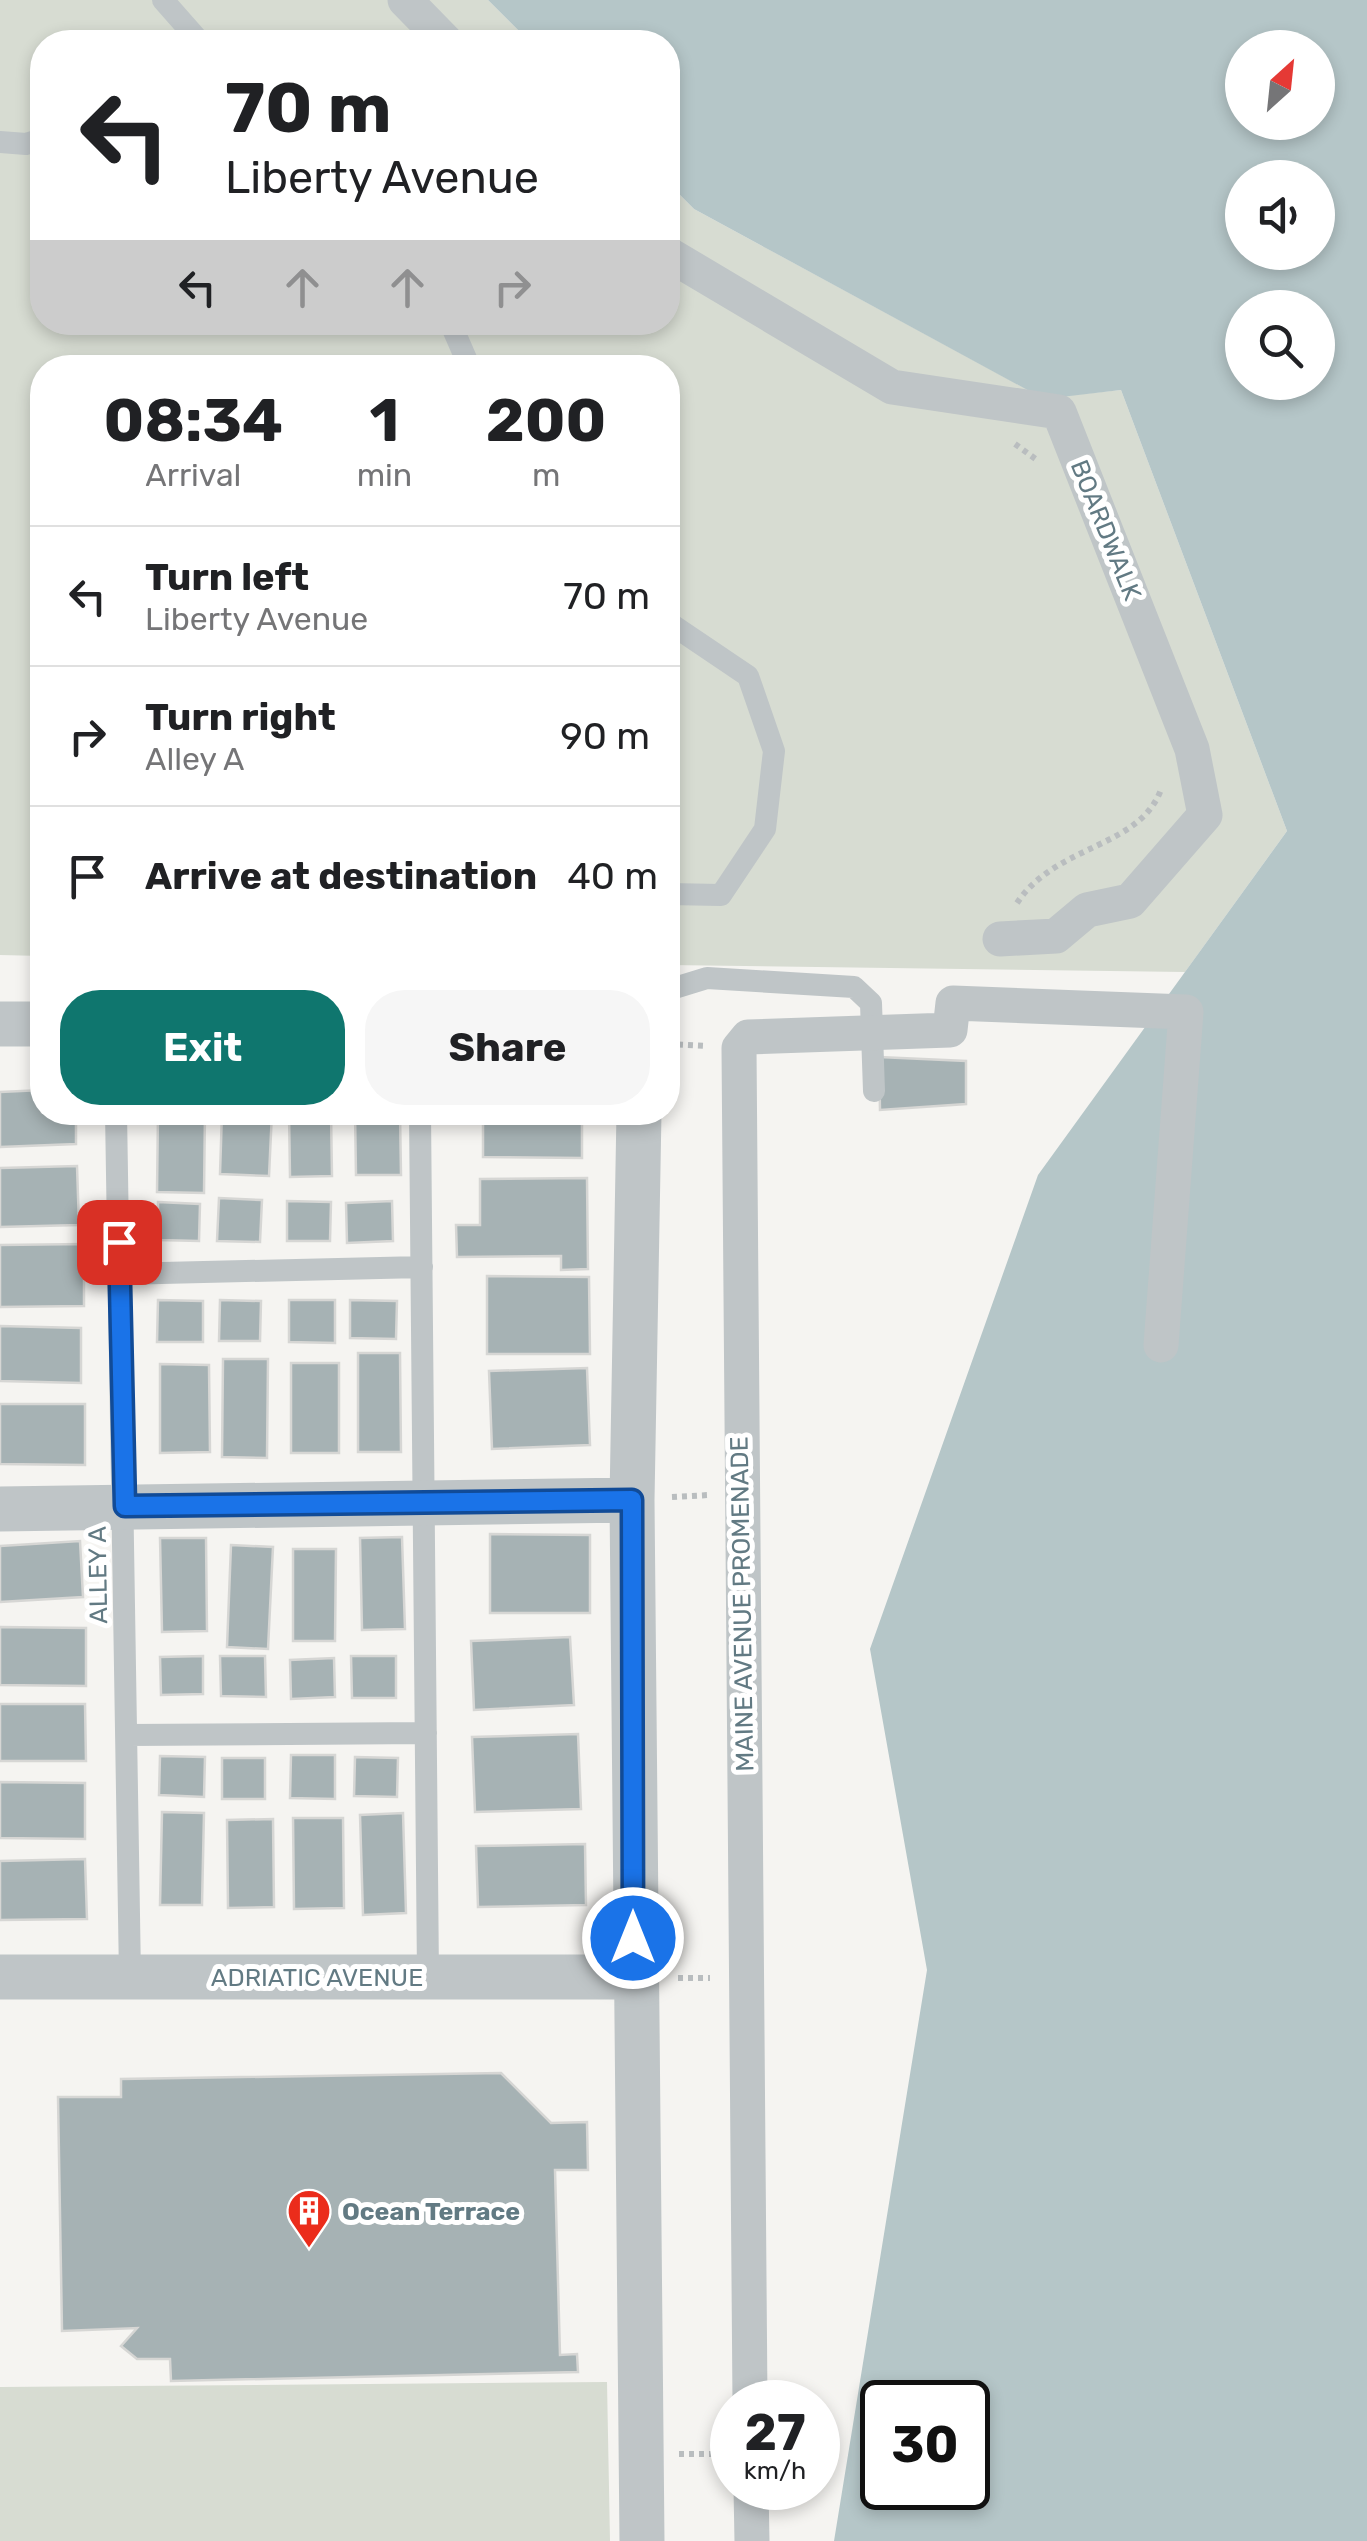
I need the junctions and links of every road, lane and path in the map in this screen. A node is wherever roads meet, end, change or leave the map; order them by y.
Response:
1 (163, 0) edge
2 (405, 0) edge
3 (189, 30) edge
4 (434, 30) edge
5 (0, 142) edge
6 (30, 143) edge
7 (680, 261) edge
8 (1011, 441) dead end
9 (1049, 472) dead end
10 (680, 630) edge
11 (1163, 773) dead end
12 (680, 894) edge
13 (1000, 939) joint
14 (680, 986) edge
15 (0, 1024) edge
16 (30, 1024) edge
17 (874, 1031) junction
18 (680, 1045) edge
19 (710, 1047) dead end
20 (874, 1091) dead end
21 (116, 1125) edge
22 (420, 1125) edge
23 (638, 1125) edge
24 (422, 1267) junction
25 (120, 1274) junction
26 (1160, 1344) dead end
27 (740, 1492) junction
28 (424, 1500) junction
29 (632, 1500) junction
30 (125, 1506) junction
31 (0, 1509) edge
32 (426, 1733) junction
33 (127, 1735) junction
34 (0, 1977) edge
35 (130, 1977) junction
36 (428, 1977) junction
37 (633, 1978) junction
38 (747, 1978) junction
39 (750, 2380) edge
40 (751, 2510) edge
41 (642, 2541) edge
42 (752, 2541) edge

1 - 3 lane
2 - 4 street
5 - 6 lane
7 - 13 street, BOARDWALK
8 - 9 path
10 - 12 lane
11 - 13 path
14 - 17 lane
15 - 16 street
17 - 20 lane
17 - 26 street, MAINE AVENUE PROMENADE
17 - 27 street, MAINE AVENUE PROMENADE
18 - 19 path
21 - 25 lane, ALLEY A
22 - 24 lane
23 - 29 street
24 - 25 lane
24 - 28 lane
25 - 30 lane, ALLEY A
27 - 29 path
27 - 38 street, MAINE AVENUE PROMENADE
28 - 29 street
28 - 30 street
28 - 32 lane
29 - 37 street
30 - 31 street
30 - 33 lane, ALLEY A
32 - 33 lane
32 - 36 lane
33 - 35 lane, ALLEY A
34 - 35 street, ADRIATIC AVENUE
35 - 36 street, ADRIATIC AVENUE
36 - 37 street, ADRIATIC AVENUE
37 - 38 path
37 - 41 street
38 - 39 street, MAINE AVENUE PROMENADE
40 - 42 street

